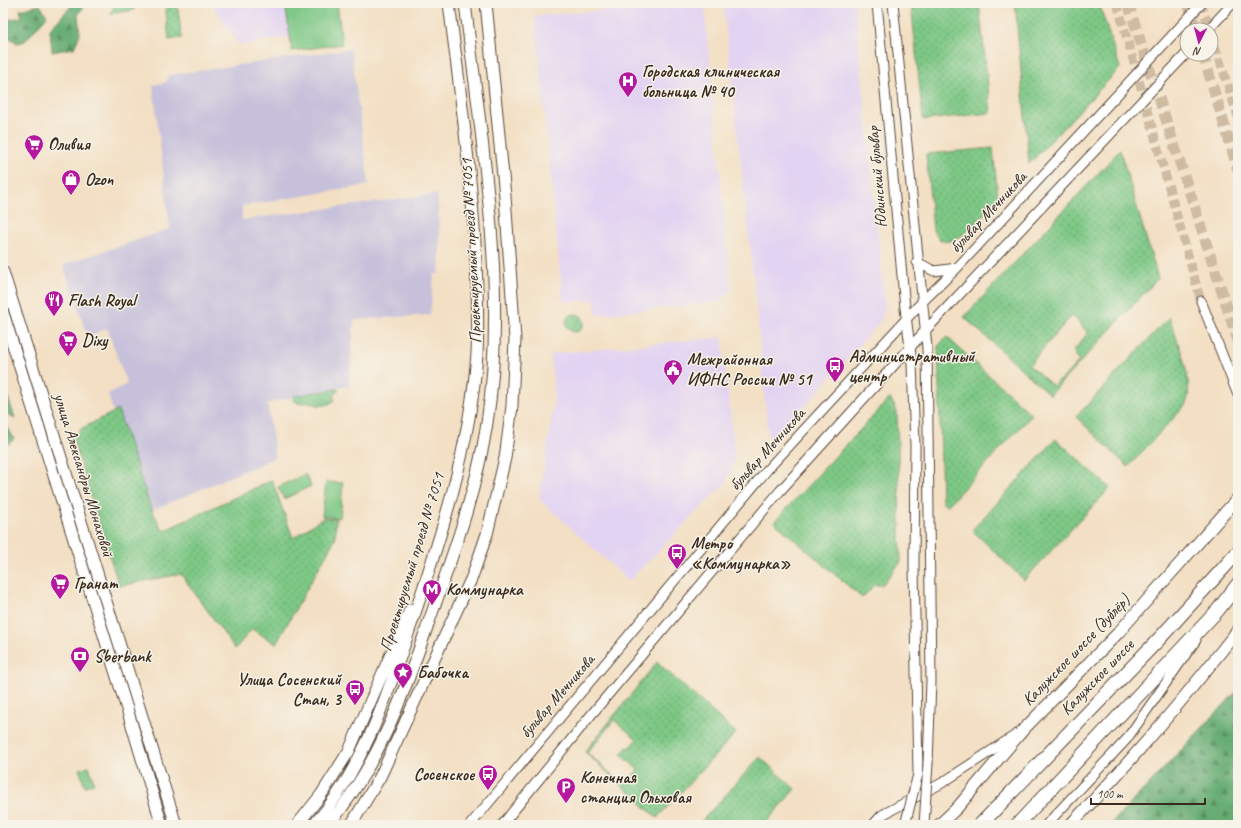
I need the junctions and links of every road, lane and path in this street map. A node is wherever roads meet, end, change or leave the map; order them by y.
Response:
1 (449, 3) edge
2 (465, 3) edge
3 (486, 3) edge
4 (877, 3) edge
5 (893, 3) edge
6 (1202, 3) edge
7 (1233, 3) edge
8 (1215, 22) edge
9 (1179, 61) edge
10 (917, 262) junction
11 (957, 268) junction
12 (3, 272) edge
13 (1201, 301) tunnel mouth
14 (921, 303) junction
15 (3, 313) edge
16 (906, 320) junction
17 (925, 331) junction
18 (910, 348) junction
19 (1238, 396) edge
20 (1238, 498) edge
21 (1238, 545) edge
22 (1238, 552) edge
23 (1228, 563) junction
24 (427, 578) junction
25 (1238, 584) edge
26 (1218, 610) junction
27 (1238, 630) edge
28 (1238, 641) edge
29 (1199, 680) junction
30 (1023, 730) junction
31 (1035, 807) junction
32 (162, 825) edge
33 (176, 825) edge
34 (297, 825) edge
35 (314, 825) edge
36 (328, 825) edge
37 (351, 825) edge
38 (470, 825) edge
39 (502, 825) edge
40 (873, 825) edge
41 (905, 825) edge
42 (924, 825) edge
43 (939, 825) edge
44 (980, 825) edge
45 (1017, 825) edge
46 (1022, 825) edge
47 (1046, 825) edge
48 (1070, 825) edge

1 - 24 main road, Проектируемый проезд № 7051
2 - 36 main road, Проектируемый проезд № 7051
3 - 37 main road
4 - 16 street, Юдинский бульвар
5 - 10 street, Юдинский бульвар
6 - 11 street, бульвар Мечникова
7 - 8 street
9 - 17 street, бульвар Мечникова
10 - 11 street
10 - 14 street, Юдинский бульвар
11 - 14 street, бульвар Мечникова
12 - 33 main road, улица Александры Монаховой
13 - 19 street
14 - 16 street, бульвар Мечникова
14 - 17 street, Юдинский бульвар
15 - 32 main road, улица Александры Монаховой
16 - 18 street, Юдинский бульвар
16 - 38 street, бульвар Мечникова
17 - 18 street, бульвар Мечникова
17 - 42 street, Юдинский бульвар, bridge
18 - 39 street, бульвар Мечникова
18 - 41 street, Юдинский бульвар, bridge
20 - 30 main road, Калужское шоссе (дублёр)
21 - 23 main road
22 - 23 highway, Калужское шоссе
23 - 44 highway, Калужское шоссе
24 - 34 main road
24 - 35 main road, Проектируемый проезд № 7051
25 - 26 highway
26 - 31 highway
26 - 47 street
27 - 29 main road
28 - 29 main road
29 - 48 main road
30 - 40 street
30 - 43 main road, Калужское шоссе (дублёр)
31 - 45 highway
31 - 46 main road

